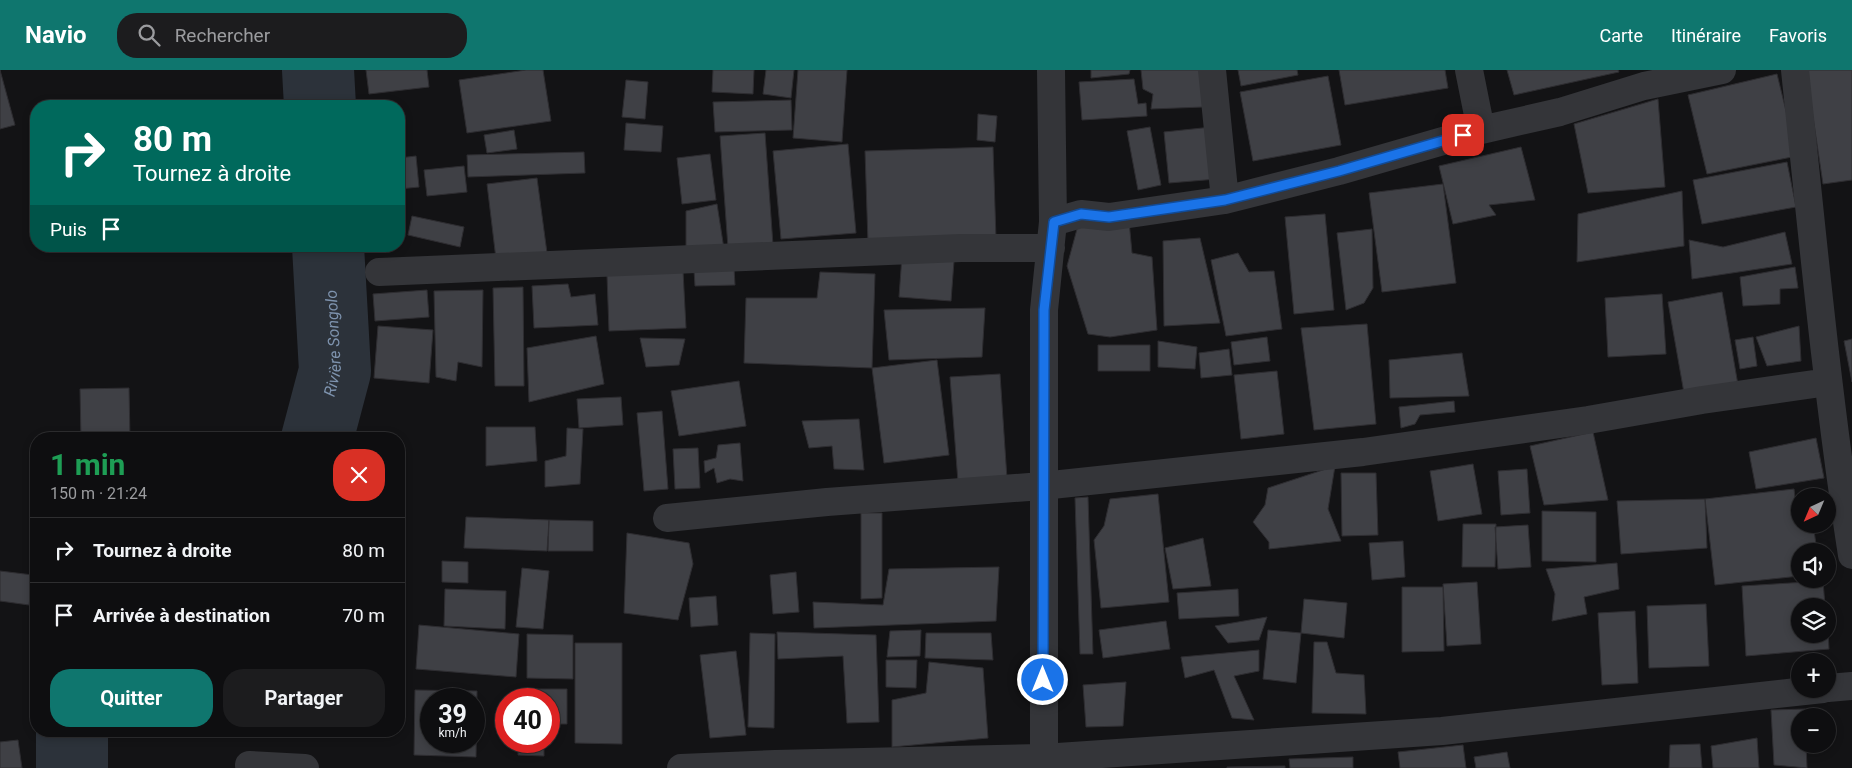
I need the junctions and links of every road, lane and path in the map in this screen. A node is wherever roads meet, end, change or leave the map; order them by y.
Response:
1 (1051, 70) edge
2 (1212, 70) edge
3 (1469, 70) edge
4 (1722, 70) edge
5 (1795, 70) edge
6 (1643, 78) edge
7 (1481, 130) junction
8 (1225, 200) junction
9 (1052, 235) junction
10 (379, 272) dead end
11 (1828, 382) junction
12 (1847, 484) edge
13 (1042, 486) junction
14 (667, 518) dead end
15 (1852, 555) edge
16 (1852, 686) edge
17 (1836, 687) edge
18 (1791, 693) edge
19 (1044, 763) edge
20 (248, 765) dead end
21 (305, 768) edge
22 (681, 768) edge

1 - 9 street
2 - 8 street
3 - 7 street
4 - 6 street
5 - 11 street
6 - 7 street
7 - 8 street
8 - 9 street
9 - 10 street
9 - 13 street
11 - 12 street
11 - 13 street
12 - 15 street
13 - 14 street
13 - 19 street
16 - 17 street
18 - 19 street
19 - 22 street
20 - 21 street

